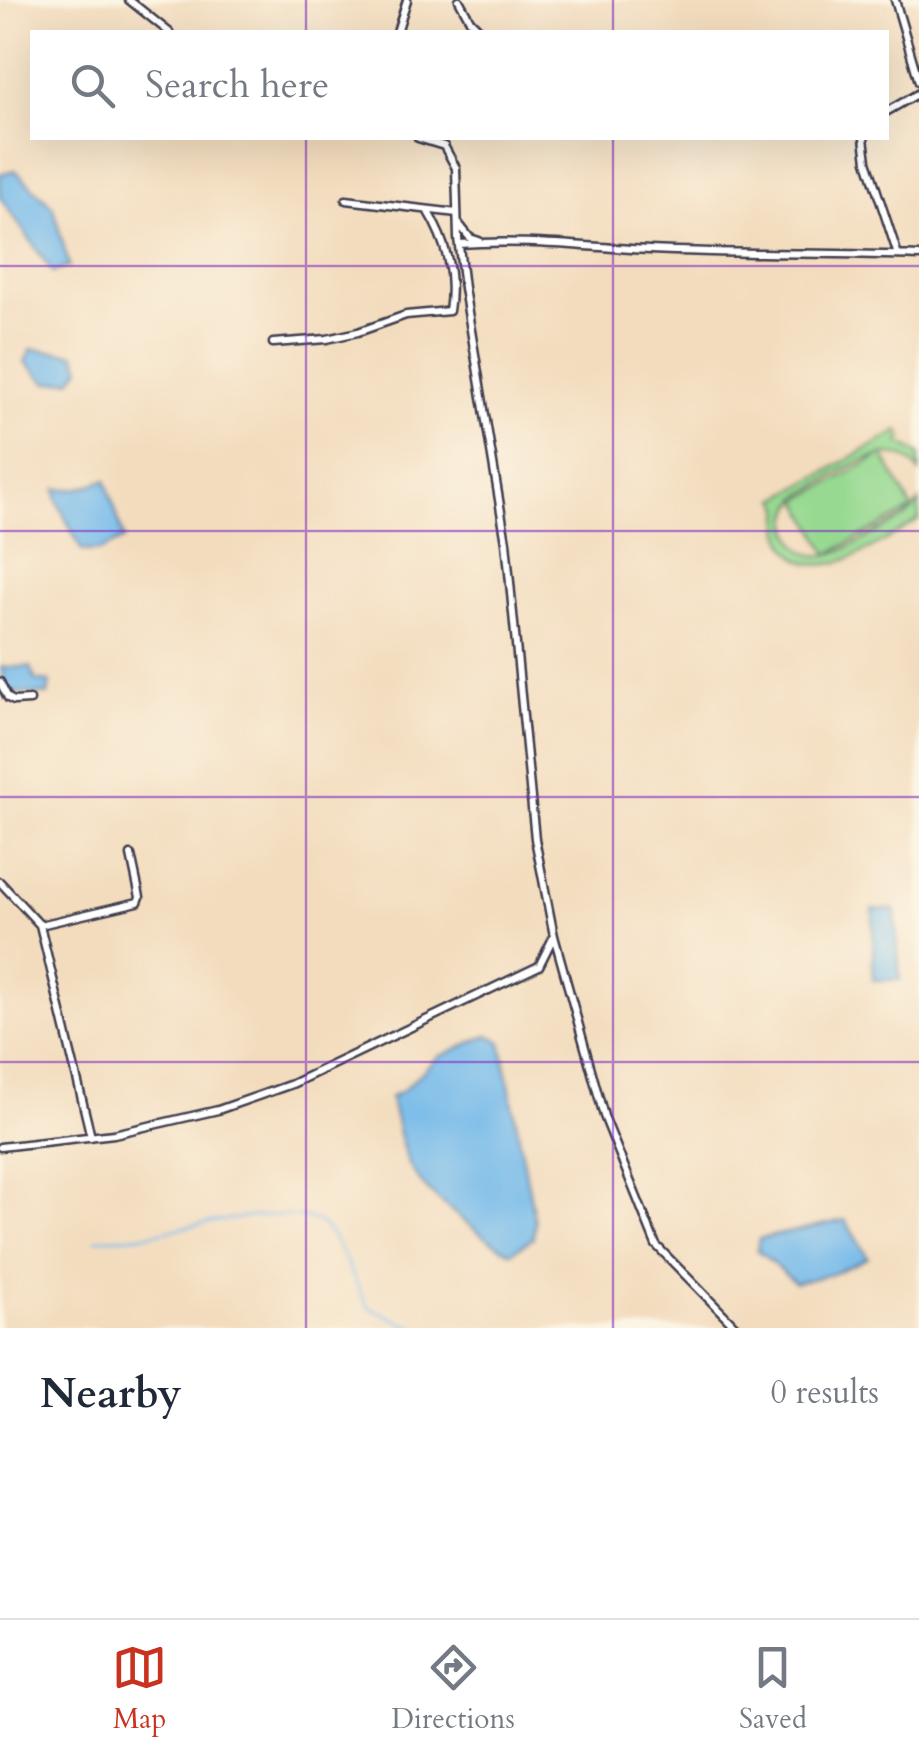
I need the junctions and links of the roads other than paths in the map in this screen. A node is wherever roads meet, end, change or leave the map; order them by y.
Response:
1 (129, 0) edge
2 (408, 0) edge
3 (459, 0) edge
4 (894, 0) edge
5 (166, 30) edge
6 (398, 30) edge
7 (480, 30) edge
8 (919, 82) edge
9 (919, 93) edge
10 (889, 110) edge
11 (424, 140) edge
12 (864, 140) edge
13 (346, 200) dead end
14 (427, 210) junction
15 (457, 216) junction
16 (485, 242) junction
17 (458, 244) junction
18 (898, 255) junction
19 (919, 256) edge
20 (273, 343) dead end
21 (0, 682) edge
22 (30, 700) dead end
23 (131, 855) dead end
24 (0, 882) edge
25 (40, 925) junction
26 (554, 936) junction
27 (90, 1137) junction
28 (0, 1147) edge
29 (736, 1328) edge

1 - 5 street
2 - 6 street
3 - 7 street
4 - 8 street
9 - 10 street
11 - 15 street
12 - 18 street
13 - 14 street
14 - 15 street
14 - 20 street
15 - 16 street
15 - 17 street
16 - 17 street
16 - 18 street
17 - 26 street
18 - 19 street
21 - 22 street
23 - 25 street
24 - 25 street
25 - 27 street
26 - 27 street
26 - 29 street
27 - 28 street

